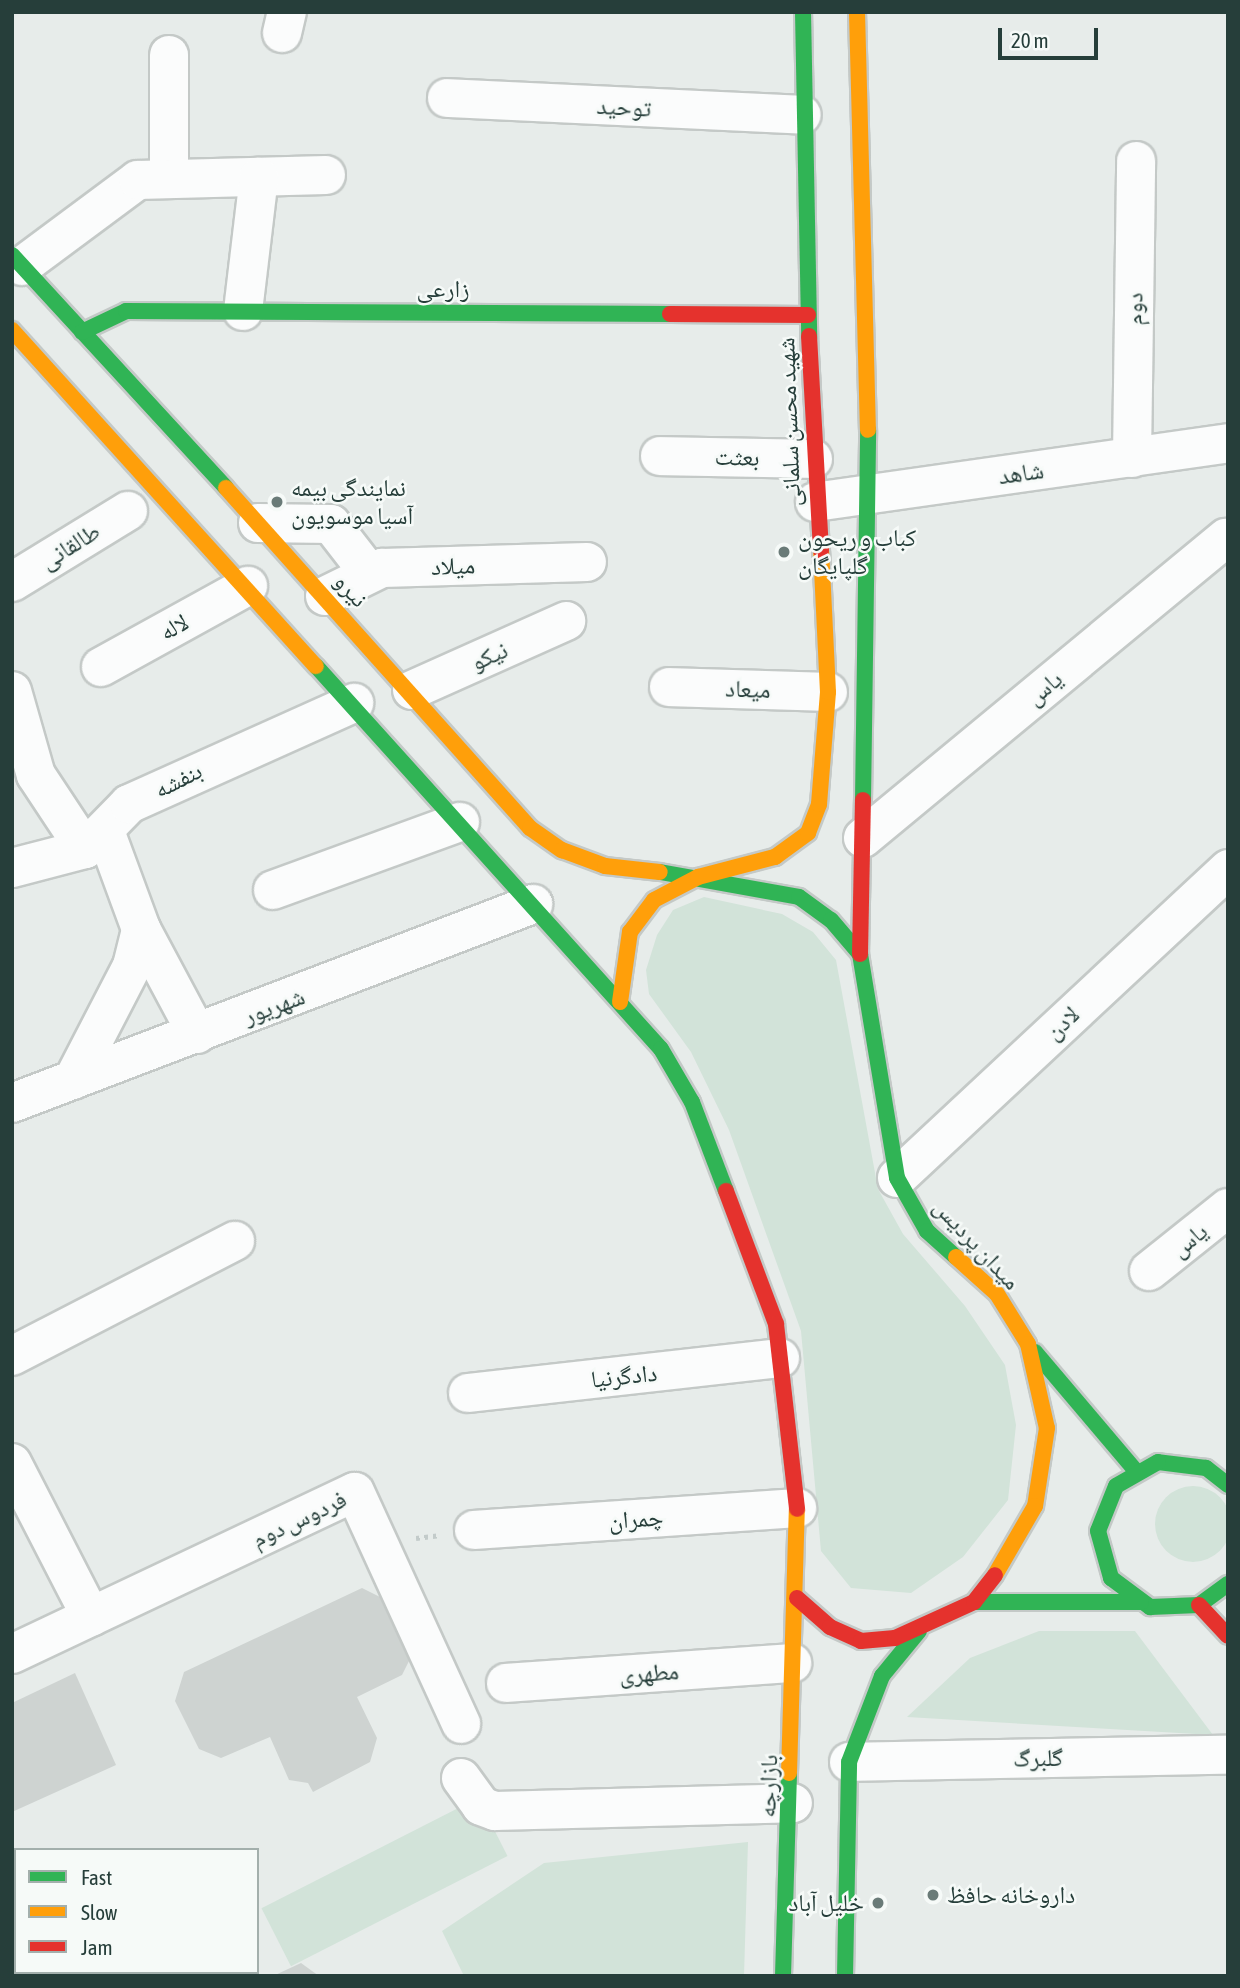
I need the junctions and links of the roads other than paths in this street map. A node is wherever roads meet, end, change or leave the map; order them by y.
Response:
1 (803, 12) edge
2 (858, 12) edge
3 (169, 55) dead end
4 (447, 98) dead end
5 (802, 115) junction
6 (1136, 161) dead end
7 (169, 175) junction
8 (326, 175) dead end
9 (259, 177) junction
10 (17, 261) edge
11 (243, 311) junction
12 (808, 314) junction
13 (12, 330) edge
14 (82, 332) junction
15 (1228, 443) edge
16 (660, 456) dead end
17 (1132, 458) junction
18 (813, 459) junction
19 (869, 494) junction
20 (815, 502) junction
21 (128, 510) dead end
22 (248, 512) junction
23 (209, 526) junction
24 (1226, 538) edge
25 (587, 562) dead end
26 (369, 573) junction
27 (12, 582) edge
28 (248, 586) junction
29 (325, 596) junction
30 (566, 621) dead end
31 (101, 667) dead end
32 (668, 687) dead end
33 (412, 690) junction
34 (12, 691) edge
35 (828, 692) junction
36 (354, 703) junction
37 (24, 779) edge
38 (460, 822) junction
39 (863, 838) junction
40 (95, 840) junction
41 (12, 868) edge
42 (1228, 869) edge
43 (698, 877) junction
44 (273, 890) dead end
45 (534, 904) junction
46 (141, 929) junction
47 (860, 954) junction
48 (620, 1002) junction
49 (197, 1034) junction
50 (73, 1080) junction
51 (12, 1102) edge
52 (897, 1178) junction
53 (1228, 1208) edge
54 (235, 1241) dead end
55 (1149, 1271) dead end
56 (1028, 1344) junction
57 (12, 1356) edge
58 (780, 1358) junction
59 (468, 1393) dead end
60 (1221, 1455) dead end
61 (12, 1463) edge
62 (1206, 1468) junction
63 (1135, 1470) junction
64 (1228, 1485) edge
65 (797, 1508) junction
66 (474, 1530) road end
67 (1228, 1584) edge
68 (797, 1598) junction
69 (974, 1602) junction
70 (1141, 1602) junction
71 (1199, 1605) junction
72 (91, 1617) junction
73 (919, 1631) junction
74 (1228, 1636) edge
75 (12, 1654) edge
76 (792, 1663) junction
77 (506, 1683) dead end
78 (461, 1724) dead end
79 (1228, 1755) edge
80 (849, 1762) junction
81 (460, 1778) dead end
82 (793, 1803) junction
83 (783, 1976) edge
84 (845, 1976) edge

1 - 5 main road, شهید محسن سلمانی
2 - 19 main road
3 - 7 street
4 - 5 street, توحید
5 - 12 main road, شهید محسن سلمانی
6 - 17 street, دوم
7 - 9 street
7 - 10 street
8 - 9 street
9 - 11 street
10 - 14 main road, نیرو
11 - 12 main road, زارعی
11 - 14 main road, زارعی
12 - 18 main road, شهید محسن سلمانی
13 - 23 main road
14 - 22 main road, نیرو
15 - 17 street, شاهد
16 - 18 street, بعثت
17 - 19 street, شاهد
18 - 20 main road, شهید محسن سلمانی
19 - 20 street, شاهد
19 - 39 main road
20 - 35 main road, شهید محسن سلمانی
21 - 27 street, طالقانی
22 - 23 main road
22 - 26 street
22 - 29 main road, نیرو
23 - 28 main road
24 - 39 street, یاس
25 - 26 street, میلاد
26 - 29 street, میلاد
28 - 31 street, لاله
28 - 36 main road
29 - 33 main road, نیرو
30 - 33 street, نیکو
32 - 35 street, میعاد
33 - 43 main road, نیرو
34 - 37 street
35 - 43 main road, شهید محسن سلمانی
36 - 38 main road
36 - 40 street, بنفشه
37 - 40 street
38 - 44 street
38 - 45 main road
39 - 47 main road
40 - 41 street, بنفشه
40 - 46 street
42 - 52 street, لادن
43 - 47 main road
43 - 48 main road
45 - 48 main road
45 - 49 street, شهریور
46 - 49 street
46 - 50 street
47 - 52 main road, میدان پردیس
48 - 58 main road
49 - 50 street, شهریور
50 - 51 street, شهریور
52 - 56 main road, میدان پردیس
53 - 55 street, یاس
54 - 57 street
56 - 63 main road
56 - 69 main road, میدان پردیس
58 - 59 street, دادگرنیا
58 - 65 main road
60 - 62 main road
61 - 72 street
62 - 63 main road
62 - 64 main road
63 - 70 main road
65 - 66 street, چمران
65 - 68 main road
67 - 71 main road
68 - 73 main road, میدان پردیس
68 - 76 main road, بازارچه
69 - 70 main road
69 - 73 main road, میدان پردیس
70 - 71 main road
71 - 74 main road
72 - 75 street, فردوس دوم
72 - 78 street, فردوس دوم
73 - 80 main road
76 - 77 street, مطهری
76 - 82 main road, بازارچه
79 - 80 street, گلبرگ
80 - 84 main road
81 - 82 street
82 - 83 main road, بازارچه

